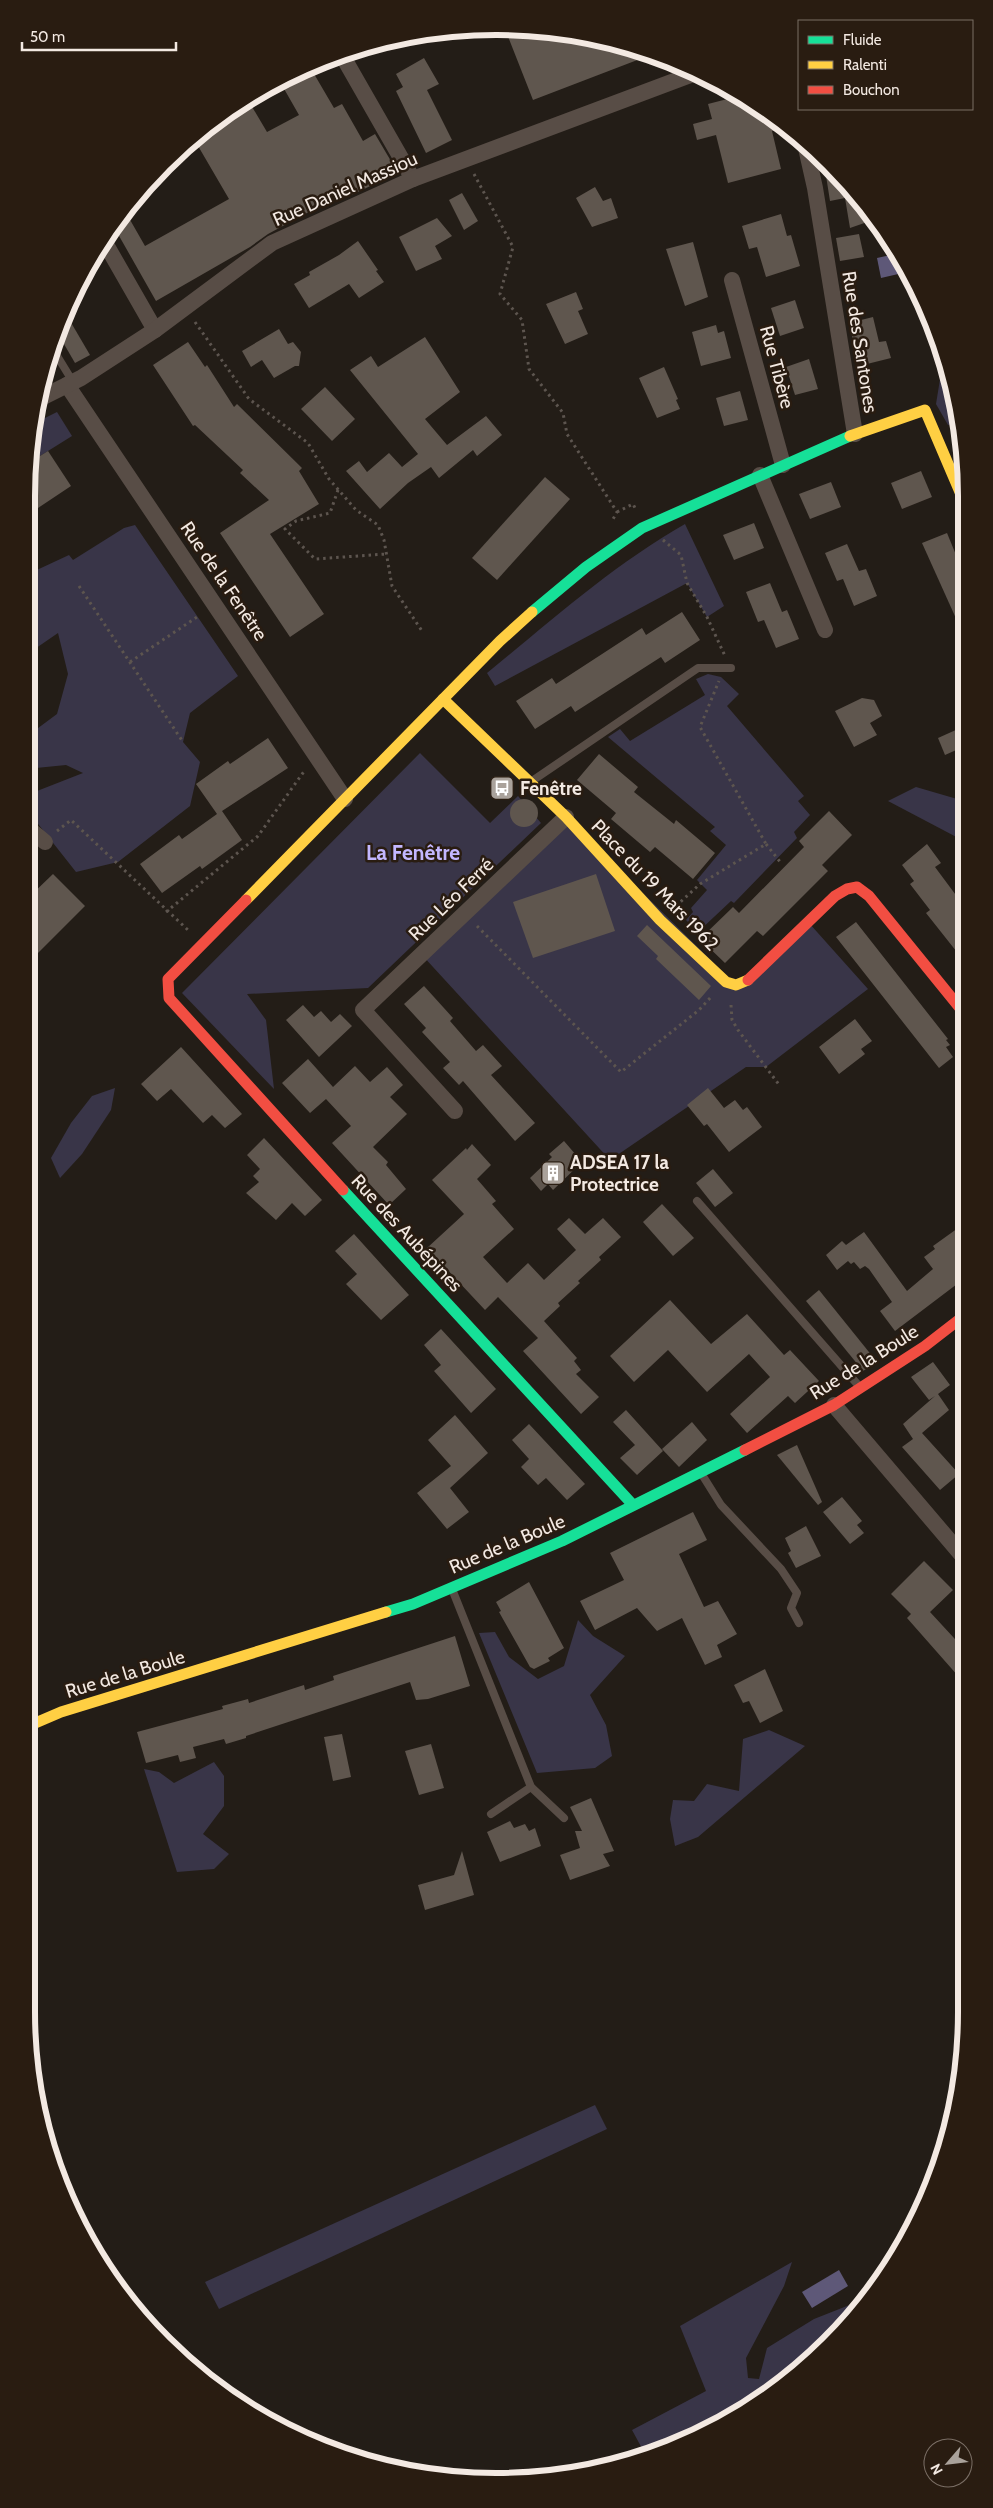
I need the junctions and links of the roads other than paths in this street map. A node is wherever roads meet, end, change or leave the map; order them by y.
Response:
1 (345, 60) edge
2 (687, 77) edge
3 (808, 156) edge
4 (413, 179) junction
5 (108, 248) edge
6 (732, 280) dead end
7 (155, 330) junction
8 (57, 357) edge
9 (70, 383) junction
10 (47, 395) edge
11 (855, 434) junction
12 (783, 465) junction
13 (760, 475) junction
14 (958, 487) edge
15 (825, 630) dead end
16 (730, 668) road end
17 (443, 699) junction
18 (530, 783) junction
19 (345, 799) junction
20 (566, 817) junction
21 (35, 834) edge
22 (45, 842) road end
23 (958, 1006) edge
24 (455, 1110) dead end
25 (698, 1201) dead end
26 (958, 1320) edge
27 (860, 1388) junction
28 (834, 1405) junction
29 (700, 1472) junction
30 (633, 1505) junction
31 (958, 1551) edge
32 (452, 1587) junction
33 (799, 1623) dead end
34 (35, 1723) edge
35 (531, 1787) junction
36 (491, 1814) dead end
37 (564, 1818) dead end

1 - 4 street
2 - 4 street, Rue Daniel Massiou
3 - 11 street, Rue des Santones
4 - 7 street, Rue Daniel Massiou
5 - 7 street
6 - 12 street, Rue Tibère
7 - 9 street, Rue Daniel Massiou
8 - 9 lane
9 - 10 street, Rue Daniel Massiou
9 - 19 street, Rue de la Fenêtre
11 - 12 street
11 - 14 street, Rue des Santones
12 - 13 street
13 - 15 street
13 - 17 street
16 - 18 lane
17 - 18 street, Place du 19 Mars 1962
17 - 19 street
18 - 20 street, Place du 19 Mars 1962
19 - 30 street, Rue des Aubépines
20 - 23 street, Place du 19 Mars 1962
20 - 24 street, Rue Léo Ferré
21 - 22 street
25 - 27 lane
26 - 27 street, Rue de la Boule
27 - 28 street, Rue de la Boule
28 - 29 street, Rue de la Boule
28 - 31 street
29 - 30 street, Rue de la Boule
29 - 33 lane
30 - 32 street, Rue de la Boule
32 - 34 street, Rue de la Boule
32 - 35 lane
35 - 36 lane
35 - 37 lane

